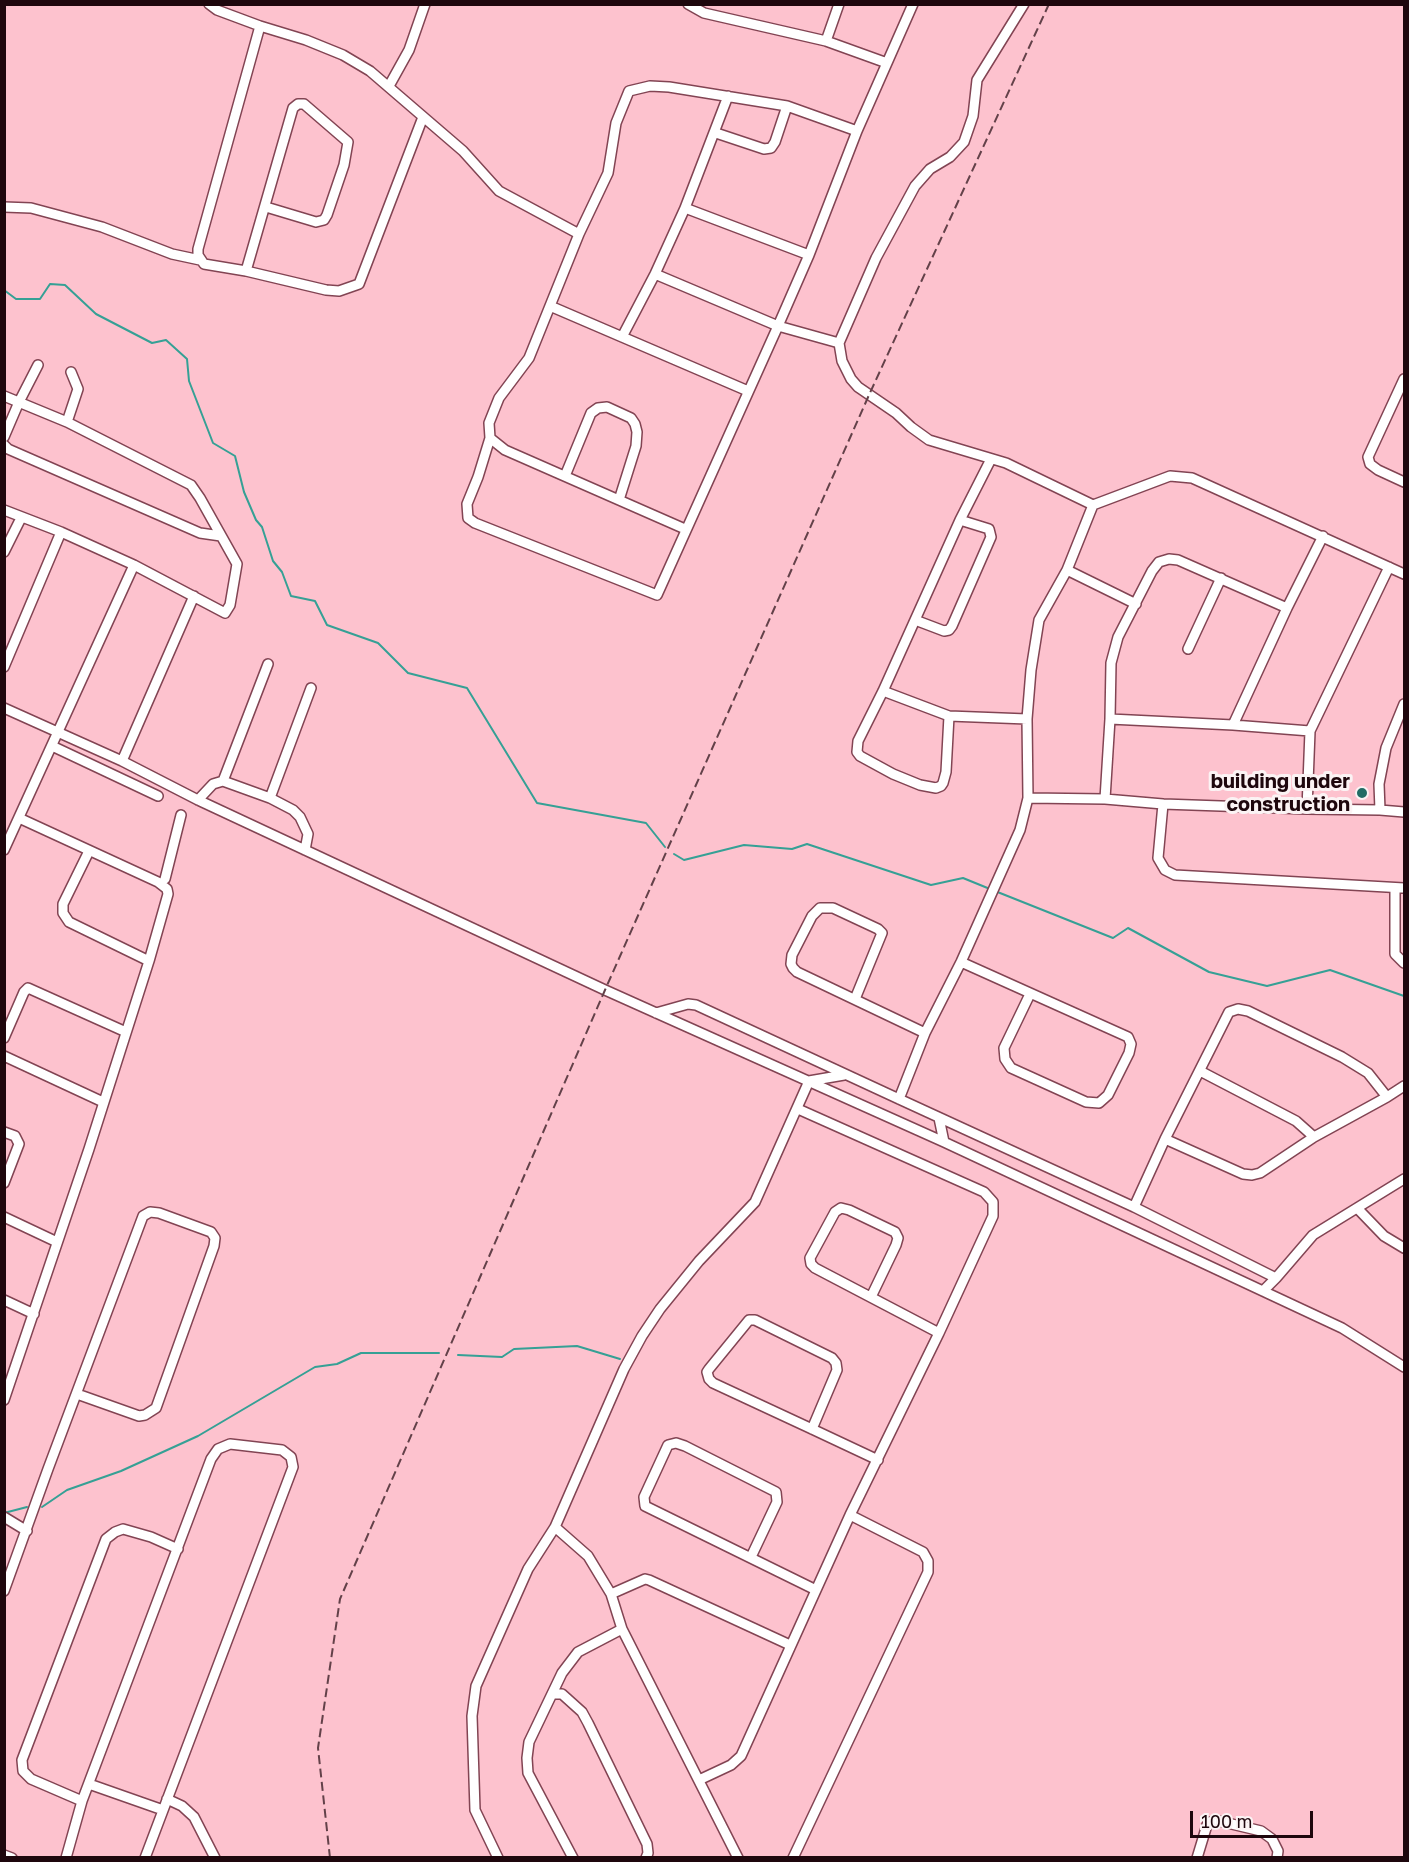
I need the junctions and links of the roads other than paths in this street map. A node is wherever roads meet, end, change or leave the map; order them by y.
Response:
1 (209, 4) edge
2 (425, 4) edge
3 (688, 4) edge
4 (839, 4) edge
5 (913, 4) edge
6 (1024, 4) edge
7 (260, 26) junction
8 (826, 41) junction
9 (887, 63) junction
10 (389, 86) junction
11 (728, 96) junction
12 (787, 106) junction
13 (423, 117) junction
14 (857, 131) junction
15 (716, 133) junction
16 (4, 207) edge
17 (266, 207) junction
18 (685, 208) junction
19 (579, 234) junction
20 (809, 255) junction
21 (200, 260) junction
22 (246, 271) junction
23 (655, 274) junction
24 (550, 306) junction
25 (778, 326) junction
26 (622, 337) junction
27 (839, 342) junction
28 (38, 365) dead end
29 (70, 372) dead end
30 (1403, 384) edge
31 (748, 391) junction
32 (4, 396) edge
33 (18, 402) junction
34 (67, 422) junction
35 (4, 437) edge
36 (490, 438) junction
37 (4, 445) edge
38 (505, 450) junction
39 (485, 456) junction
40 (991, 459) junction
41 (565, 476) junction
42 (1404, 482) edge
43 (619, 500) junction
44 (1093, 505) junction
45 (4, 510) edge
46 (21, 518) junction
47 (960, 520) junction
48 (685, 529) junction
49 (61, 532) junction
50 (221, 536) junction
51 (1323, 536) junction
52 (4, 552) edge
53 (134, 565) junction
54 (1389, 567) junction
55 (1067, 570) junction
56 (1404, 574) edge
57 (1221, 578) junction
58 (194, 596) junction
59 (1136, 604) junction
60 (1287, 608) junction
61 (915, 620) junction
62 (1188, 649) dead end
63 (268, 664) dead end
64 (4, 667) edge
65 (311, 688) dead end
66 (884, 691) junction
67 (1404, 704) edge
68 (4, 708) edge
69 (949, 716) junction
70 (1027, 719) junction
71 (1110, 719) junction
72 (1233, 724) junction
73 (1394, 725) junction
74 (1404, 728) edge
75 (59, 731) junction
76 (1310, 731) junction
77 (52, 746) junction
78 (122, 761) junction
79 (223, 781) junction
80 (158, 796) dead end
81 (270, 798) junction
82 (1028, 798) junction
83 (198, 800) junction
84 (1105, 800) junction
85 (1163, 804) junction
86 (1307, 809) junction
87 (1380, 810) junction
88 (1404, 812) edge
89 (181, 815) dead end
90 (19, 818) junction
91 (4, 850) edge
92 (305, 850) junction
93 (89, 851) junction
94 (165, 879) dead end
95 (1400, 888) edge
96 (149, 961) junction
97 (961, 962) junction
98 (1404, 963) edge
99 (1030, 994) junction
100 (855, 999) junction
101 (656, 1012) junction
102 (126, 1032) junction
103 (925, 1033) junction
104 (4, 1038) edge
105 (4, 1056) edge
106 (1200, 1071) junction
107 (844, 1075) junction
108 (809, 1081) junction
109 (1404, 1086) edge
110 (1387, 1097) junction
111 (899, 1099) junction
112 (103, 1102) junction
113 (798, 1109) junction
114 (939, 1118) junction
115 (4, 1132) edge
116 (1314, 1137) junction
117 (1165, 1139) junction
118 (944, 1142) junction
119 (1404, 1179) edge
120 (4, 1183) edge
121 (1124, 1203) junction
122 (1134, 1207) junction
123 (1357, 1208) junction
124 (4, 1217) edge
125 (1115, 1222) junction
126 (57, 1242) junction
127 (1404, 1248) edge
128 (1276, 1278) junction
129 (1263, 1292) junction
130 (871, 1297) junction
131 (4, 1300) edge
132 (34, 1314) junction
133 (939, 1333) junction
134 (1404, 1366) edge
135 (77, 1394) junction
136 (4, 1400) edge
137 (812, 1429) junction
138 (878, 1460) junction
139 (850, 1515) junction
140 (4, 1517) edge
141 (555, 1527) junction
142 (27, 1531) junction
143 (178, 1549) junction
144 (751, 1557) junction
145 (816, 1590) junction
146 (4, 1591) edge
147 (611, 1594) junction
148 (622, 1629) junction
149 (790, 1645) junction
150 (552, 1694) junction
151 (699, 1780) junction
152 (89, 1784) junction
153 (167, 1799) junction
154 (82, 1801) junction
155 (163, 1810) junction
156 (4, 1855) edge
157 (12, 1857) edge
158 (66, 1857) edge
159 (145, 1857) edge
160 (215, 1857) edge
161 (498, 1857) edge
162 (573, 1857) edge
163 (646, 1857) edge
164 (738, 1857) edge
165 (793, 1857) edge
166 (1197, 1857) edge
167 (1277, 1857) edge

1 - 7 street
2 - 10 street
3 - 8 street
4 - 8 street
5 - 9 street
6 - 27 street
7 - 10 street
7 - 21 street
8 - 9 street
9 - 14 street
10 - 13 street
11 - 12 street
11 - 15 street
11 - 19 street
12 - 14 street
12 - 15 street
13 - 19 street
13 - 22 street
14 - 20 street
15 - 18 street
16 - 21 street
17 - 17 street
17 - 22 street
18 - 20 street
18 - 23 street
19 - 24 street
20 - 25 street
21 - 22 street
23 - 25 street
23 - 26 street
24 - 26 street
24 - 36 street
25 - 27 street
25 - 31 street
26 - 31 street
27 - 40 street
28 - 33 street
29 - 34 street
30 - 42 street
31 - 48 street
32 - 33 street
33 - 34 street
33 - 35 street
34 - 50 street
36 - 38 street
36 - 39 street
37 - 50 street
38 - 39 street
38 - 41 street
39 - 48 street
40 - 44 street
40 - 47 street
41 - 43 street
41 - 43 street
43 - 48 street
44 - 51 street
44 - 55 street
45 - 46 street
46 - 49 street
46 - 52 street
47 - 61 street
47 - 61 street
49 - 53 street
49 - 64 street
50 - 58 street
51 - 54 street
51 - 60 street
53 - 58 street
53 - 75 street
54 - 56 street
54 - 76 street
55 - 59 street
55 - 70 street
57 - 59 street
57 - 60 street
57 - 62 street
58 - 78 street
59 - 71 street
60 - 72 street
61 - 66 street
63 - 79 street
65 - 81 street
66 - 69 street
66 - 69 street
67 - 73 street
68 - 75 street
69 - 70 street
70 - 82 street
71 - 72 street
71 - 84 street
72 - 76 street
73 - 74 street
73 - 87 street
75 - 77 street
75 - 78 street
76 - 86 street
77 - 80 street
77 - 90 street
78 - 83 street
79 - 81 street
79 - 83 street
81 - 92 street
82 - 84 street
82 - 97 street
83 - 92 street
84 - 85 street
85 - 86 street
85 - 95 street
86 - 87 street
87 - 88 street
89 - 94 street
90 - 91 street
90 - 93 street
92 - 101 street
93 - 96 street
93 - 96 street
95 - 98 street
96 - 102 street
97 - 99 street
97 - 103 street
99 - 99 street
100 - 100 street
100 - 103 street
101 - 107 street
101 - 108 street
102 - 104 street
102 - 112 street
103 - 111 street
105 - 112 street
106 - 110 street
106 - 116 street
106 - 117 street
107 - 108 street
107 - 111 street
108 - 113 street
108 - 118 street
109 - 110 street
110 - 116 street
111 - 114 street
112 - 126 street
113 - 133 street
113 - 141 street
114 - 118 street
114 - 121 street
115 - 120 street
116 - 117 street
117 - 122 street
118 - 125 street
119 - 123 street
121 - 122 street
121 - 125 street
122 - 128 street
123 - 127 street
123 - 128 street
124 - 126 street
125 - 129 street
126 - 132 street
128 - 129 street
129 - 134 street
130 - 130 street
130 - 133 street
131 - 132 street
132 - 136 street
133 - 138 street
135 - 135 street
135 - 142 street
137 - 137 street
137 - 138 street
138 - 139 street
139 - 145 street
139 - 165 street
140 - 142 street
141 - 147 street
141 - 161 street
142 - 146 street
143 - 152 street
143 - 153 street
143 - 154 street
144 - 144 street
144 - 145 street
145 - 149 street
147 - 148 street
147 - 149 street
148 - 150 street
148 - 151 street
149 - 151 street
150 - 162 street
150 - 163 street
151 - 164 street
152 - 154 street
152 - 155 street
153 - 155 street
153 - 160 street
154 - 158 street
155 - 159 street
156 - 157 street
166 - 167 street

